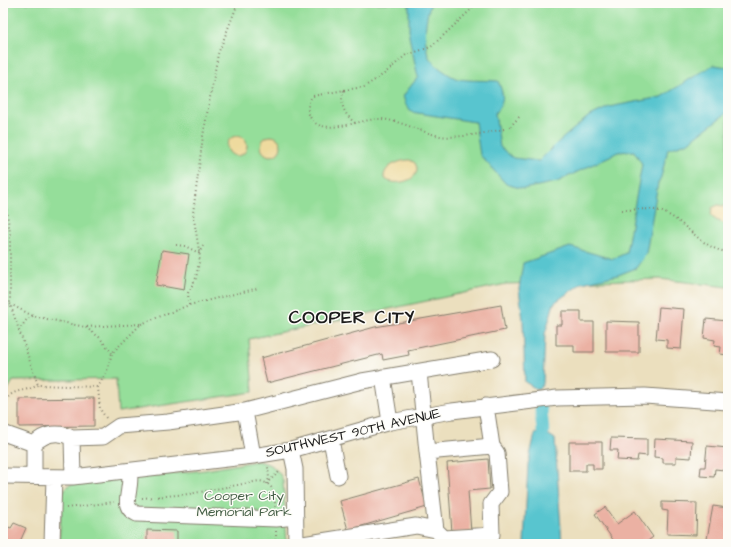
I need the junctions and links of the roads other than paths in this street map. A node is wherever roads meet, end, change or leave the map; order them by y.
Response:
1 (492, 359) dead end
2 (419, 372) junction
3 (383, 378) junction
4 (728, 402) edge
5 (486, 406) junction
6 (245, 411) junction
7 (424, 416) junction
8 (390, 422) junction
9 (3, 433) edge
10 (72, 438) junction
11 (331, 440) junction
12 (34, 444) junction
13 (492, 446) junction
14 (291, 450) junction
15 (427, 452) junction
16 (253, 456) junction
17 (130, 471) junction
18 (3, 476) edge
19 (34, 476) junction
20 (338, 476) dead end
21 (54, 477) junction
22 (73, 477) junction
23 (296, 517) junction
24 (436, 530) junction
25 (52, 544) edge
26 (296, 544) edge
27 (303, 544) edge

1 - 2 street
2 - 3 street
2 - 7 street
3 - 6 street
3 - 8 street
4 - 5 street, SOUTHWEST 90TH AVENUE
5 - 7 street, SOUTHWEST 90TH AVENUE
5 - 13 street
6 - 10 street
6 - 16 street
7 - 8 street, SOUTHWEST 90TH AVENUE
7 - 15 street
8 - 11 street, SOUTHWEST 90TH AVENUE
9 - 12 street
10 - 12 street
10 - 22 street
11 - 14 street, SOUTHWEST 90TH AVENUE
11 - 20 street
12 - 19 street
13 - 15 street
13 - 24 street
14 - 16 street, SOUTHWEST 90TH AVENUE
14 - 23 street
15 - 24 street
16 - 17 street, SOUTHWEST 90TH AVENUE
17 - 22 street, SOUTHWEST 90TH AVENUE
17 - 23 street
18 - 19 street, SOUTHWEST 90TH AVENUE
19 - 21 street, SOUTHWEST 90TH AVENUE
21 - 22 street, SOUTHWEST 90TH AVENUE
21 - 25 street
23 - 26 street
24 - 27 street

